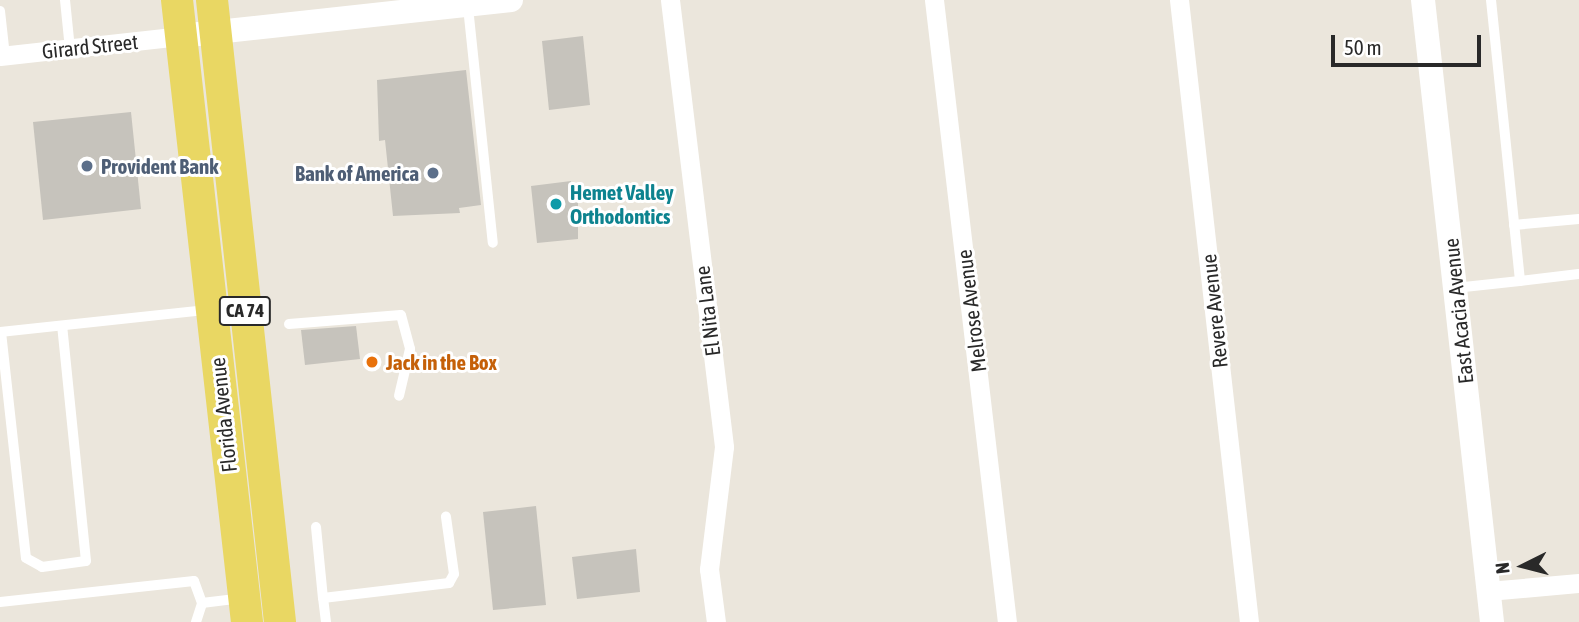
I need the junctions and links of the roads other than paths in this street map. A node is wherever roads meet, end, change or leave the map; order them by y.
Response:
1 (65, 0) edge
2 (177, 0) edge
3 (212, 0) edge
4 (511, 0) edge
5 (670, 0) edge
6 (934, 0) edge
7 (1179, 0) edge
8 (1423, 0) edge
9 (1491, 0) edge
10 (468, 5) junction
11 (0, 11) edge
12 (215, 32) junction
13 (180, 36) junction
14 (70, 49) junction
15 (2, 56) edge
16 (1579, 219) edge
17 (1514, 225) junction
18 (493, 243) dead end
19 (1579, 274) edge
20 (1520, 281) junction
21 (1455, 288) junction
22 (211, 309) junction
23 (289, 324) dead end
24 (62, 326) junction
25 (0, 332) edge
26 (399, 396) dead end
27 (446, 517) dead end
28 (316, 527) dead end
29 (1579, 583) edge
30 (1488, 591) junction
31 (323, 598) junction
32 (0, 602) edge
33 (202, 603) junction
34 (245, 610) edge
35 (196, 622) edge
36 (280, 622) edge
37 (326, 622) edge
38 (716, 622) edge
39 (1007, 622) edge
40 (1249, 622) edge
41 (1492, 622) edge

1 - 14 lane
2 - 13 main road, Florida Avenue / CA 74
3 - 12 main road, Florida Avenue / CA 74
4 - 10 street
5 - 38 street, El Nita Lane
6 - 39 street, Melrose Avenue
7 - 40 street, Revere Avenue
8 - 21 street, East Acacia Avenue
9 - 17 lane
10 - 12 street
10 - 18 lane
11 - 15 lane
12 - 13 street
12 - 36 main road, Florida Avenue / CA 74
13 - 14 street, Girard Street
13 - 22 main road, Florida Avenue / CA 74
14 - 15 street, Girard Street
16 - 17 lane
17 - 20 lane
19 - 20 lane
20 - 21 lane
21 - 30 street, East Acacia Avenue
22 - 24 lane
22 - 34 main road, Florida Avenue / CA 74
23 - 26 lane
24 - 25 lane
24 - 25 lane
27 - 31 lane
28 - 31 lane
29 - 30 street
30 - 41 street, East Acacia Avenue
31 - 37 lane
32 - 33 lane
33 - 34 lane
33 - 35 lane

